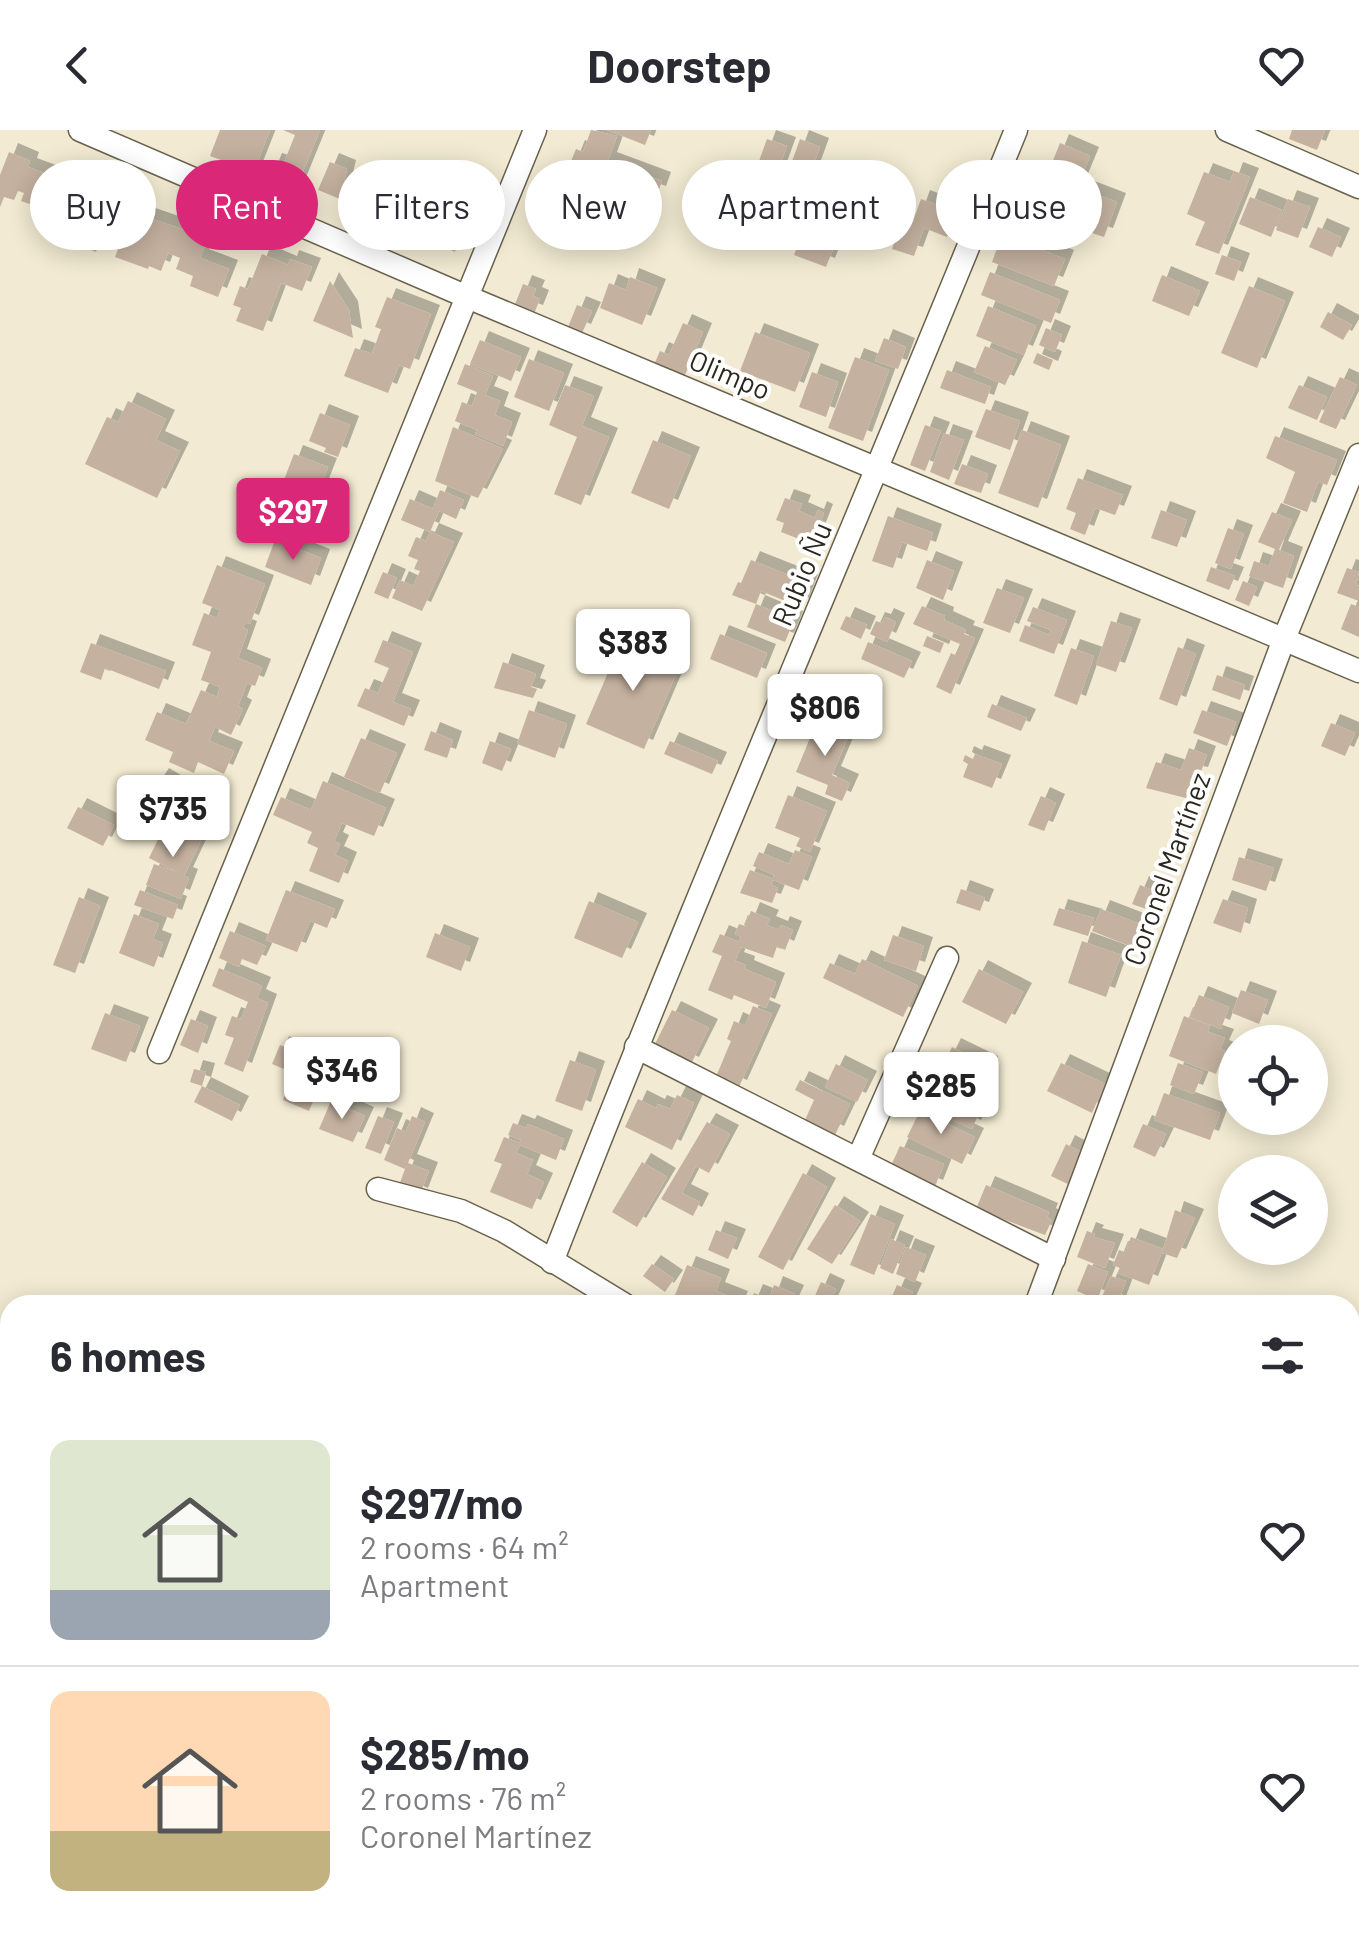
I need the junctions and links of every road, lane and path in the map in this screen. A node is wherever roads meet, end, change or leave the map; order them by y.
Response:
1 (80, 130) edge
2 (535, 130) edge
3 (1016, 130) edge
4 (1227, 130) edge
5 (1359, 187) edge
6 (465, 296) junction
7 (1359, 455) edge
8 (878, 470) junction
9 (1284, 639) junction
10 (1359, 671) edge
11 (947, 958) dead end
12 (636, 1047) junction
13 (159, 1052) dead end
14 (858, 1159) junction
15 (378, 1189) dead end
16 (1054, 1258) junction
17 (552, 1262) junction
18 (609, 1295) edge
19 (1040, 1295) edge

1 - 6 street, Olimpo
2 - 6 street
3 - 8 street, Rubio Ñu
4 - 5 street
6 - 8 street, Olimpo
6 - 13 street
7 - 9 street, Coronel Martínez
8 - 9 street, Olimpo
8 - 12 street, Rubio Ñu
9 - 10 street, Olimpo
9 - 16 street, Coronel Martínez
11 - 14 street
12 - 14 street
12 - 17 street, Rubio Ñu
14 - 16 street
15 - 17 street
16 - 19 street, Coronel Martínez
17 - 18 street

